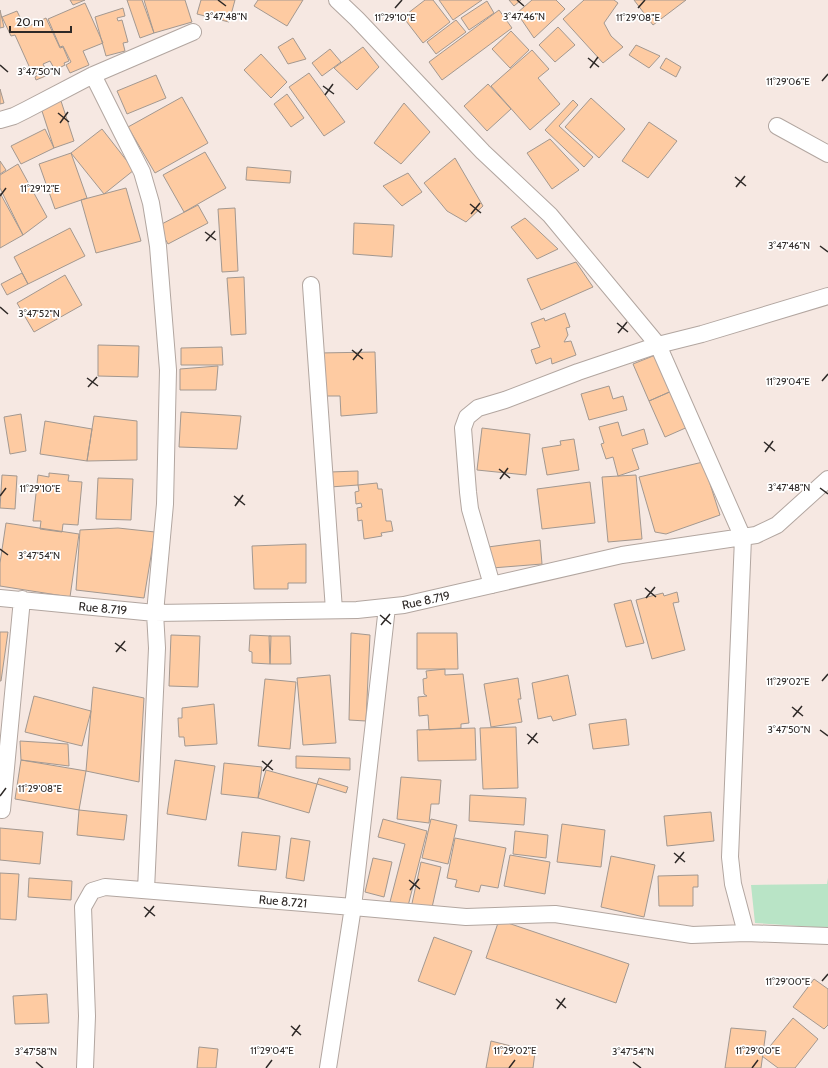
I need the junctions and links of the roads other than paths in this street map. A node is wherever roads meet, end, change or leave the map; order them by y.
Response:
1 (337, 0) edge
2 (193, 32) dead end
3 (93, 75) junction
4 (0, 120) edge
5 (777, 126) dead end
6 (828, 154) edge
7 (311, 285) dead end
8 (828, 296) edge
9 (658, 345) junction
10 (828, 479) edge
11 (743, 538) junction
12 (492, 584) junction
13 (0, 598) edge
14 (22, 599) junction
15 (387, 607) junction
16 (334, 610) junction
17 (155, 613) junction
18 (2, 810) dead end
19 (146, 890) junction
20 (353, 907) junction
21 (746, 933) junction
22 (828, 936) edge
23 (85, 1068) edge
24 (328, 1068) edge

1 - 9 street
2 - 3 street
3 - 4 street
3 - 17 street
5 - 6 street
7 - 16 street
8 - 9 street
9 - 11 street
9 - 12 street
10 - 11 street, Rue 8.719
11 - 12 street, Rue 8.719
11 - 21 street
12 - 15 street, Rue 8.719
13 - 14 street, Rue 8.719
14 - 17 street, Rue 8.719
14 - 18 street
15 - 16 street, Rue 8.719
15 - 20 street
16 - 17 street, Rue 8.719
17 - 19 street
19 - 20 street, Rue 8.721
19 - 23 street, Rue 8.721
20 - 21 street, Rue 8.721
20 - 24 street
21 - 22 street, Rue 8.721

